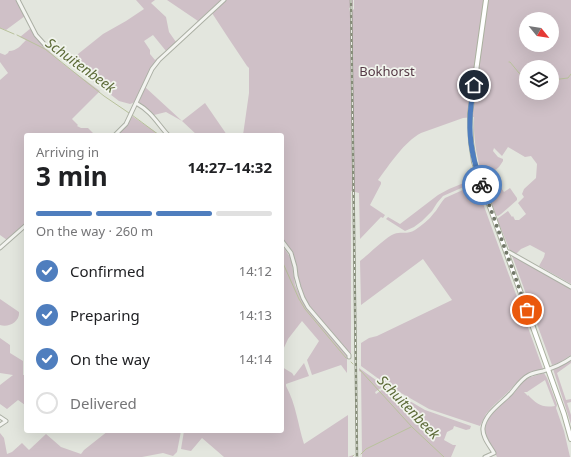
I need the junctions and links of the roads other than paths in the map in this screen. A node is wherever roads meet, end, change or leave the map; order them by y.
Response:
1 (18, 0) edge
2 (224, 0) edge
3 (486, 0) edge
4 (45, 45) dead end
5 (136, 103) junction
6 (117, 133) edge
7 (166, 133) edge
8 (24, 226) edge
9 (284, 244) edge
10 (0, 248) edge
11 (506, 252) junction
12 (571, 287) edge
13 (349, 357) dead end
14 (571, 358) edge
15 (548, 369) junction
16 (0, 417) edge
17 (0, 425) edge
18 (571, 439) edge
19 (494, 453) junction
20 (485, 457) edge
21 (496, 457) edge

1 - 4 street
2 - 5 street
3 - 11 main road
5 - 6 street
5 - 7 street
8 - 10 street
9 - 13 street
11 - 12 street
11 - 15 main road
14 - 15 street
15 - 18 main road
15 - 19 street
16 - 17 street
19 - 20 street
19 - 21 street

